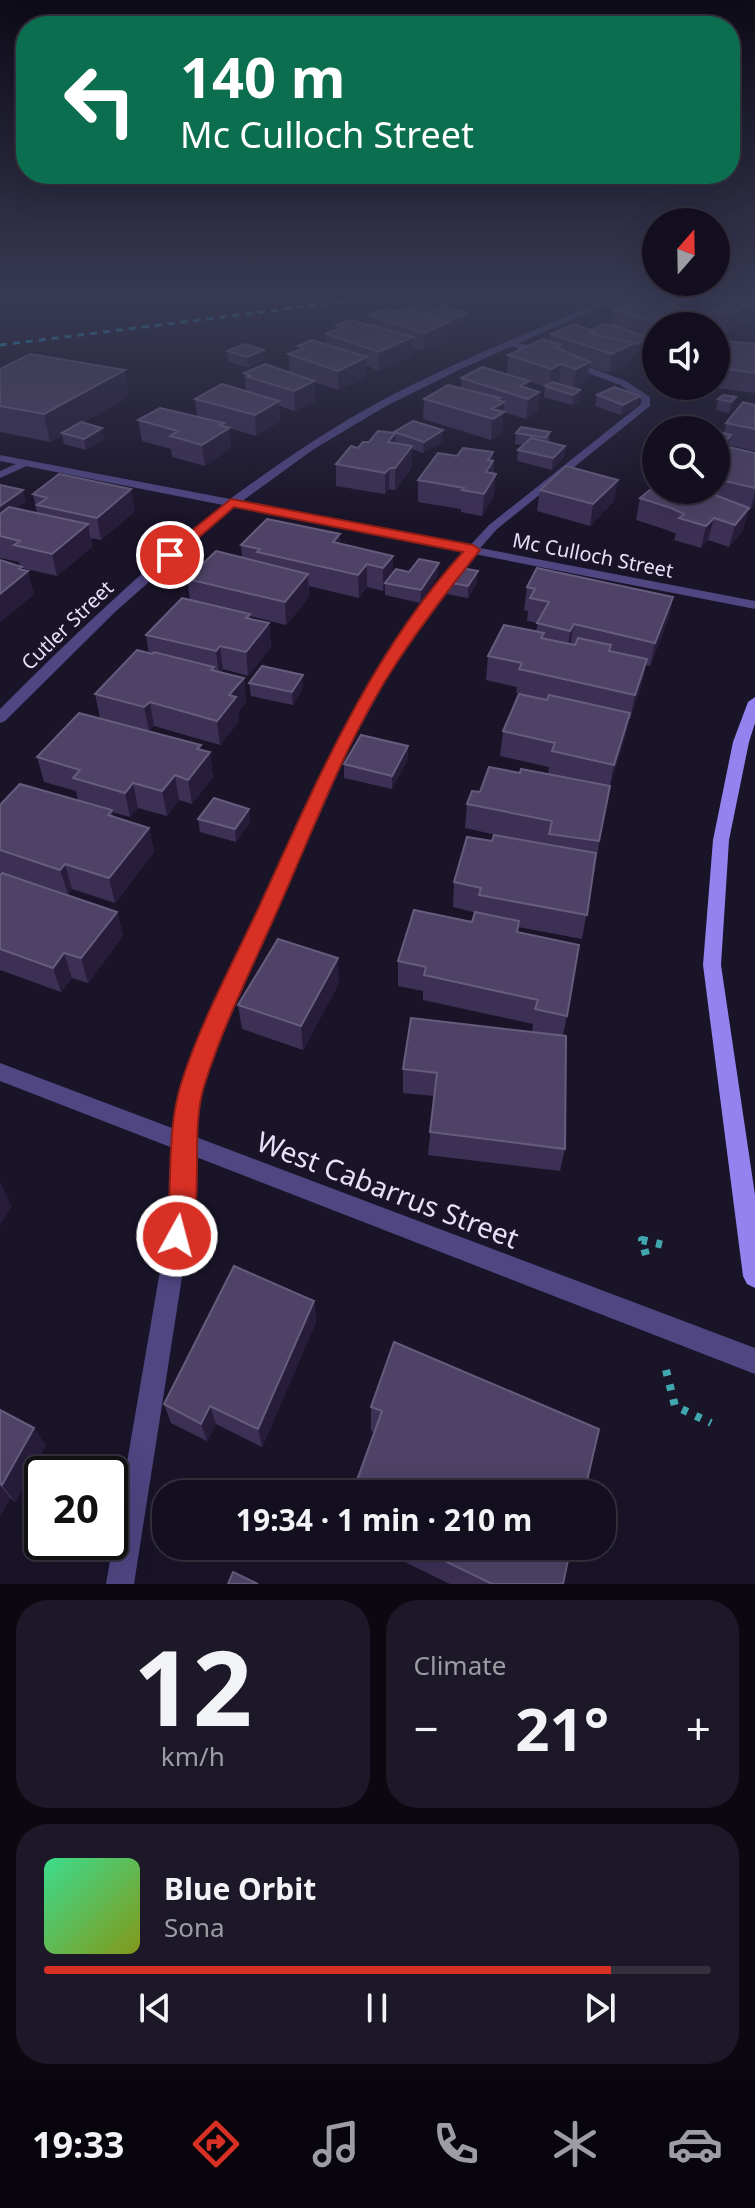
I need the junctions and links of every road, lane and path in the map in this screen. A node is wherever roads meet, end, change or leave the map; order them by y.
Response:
1 (454, 372) edge
2 (593, 372) edge
3 (0, 458) edge
4 (25, 463) junction
5 (0, 475) edge
6 (231, 503) junction
7 (473, 550) junction
8 (755, 605) edge
9 (755, 702) edge
10 (0, 718) edge
11 (0, 1072) edge
12 (182, 1142) junction
13 (668, 1246) dead end
14 (646, 1255) dead end
15 (755, 1276) edge
16 (755, 1361) edge
17 (666, 1370) dead end
18 (711, 1423) dead end
19 (120, 1584) edge

1 - 6 street, Cutler Street
2 - 7 street
3 - 4 street, Mc Culloch Street
4 - 5 street
4 - 6 street, Mc Culloch Street
6 - 7 street, Mc Culloch Street
6 - 10 street, Cutler Street
7 - 8 street, Mc Culloch Street
7 - 12 street
9 - 15 street
11 - 12 street, West Cabarrus Street
12 - 16 street, West Cabarrus Street
12 - 19 street
13 - 14 path
17 - 18 path

